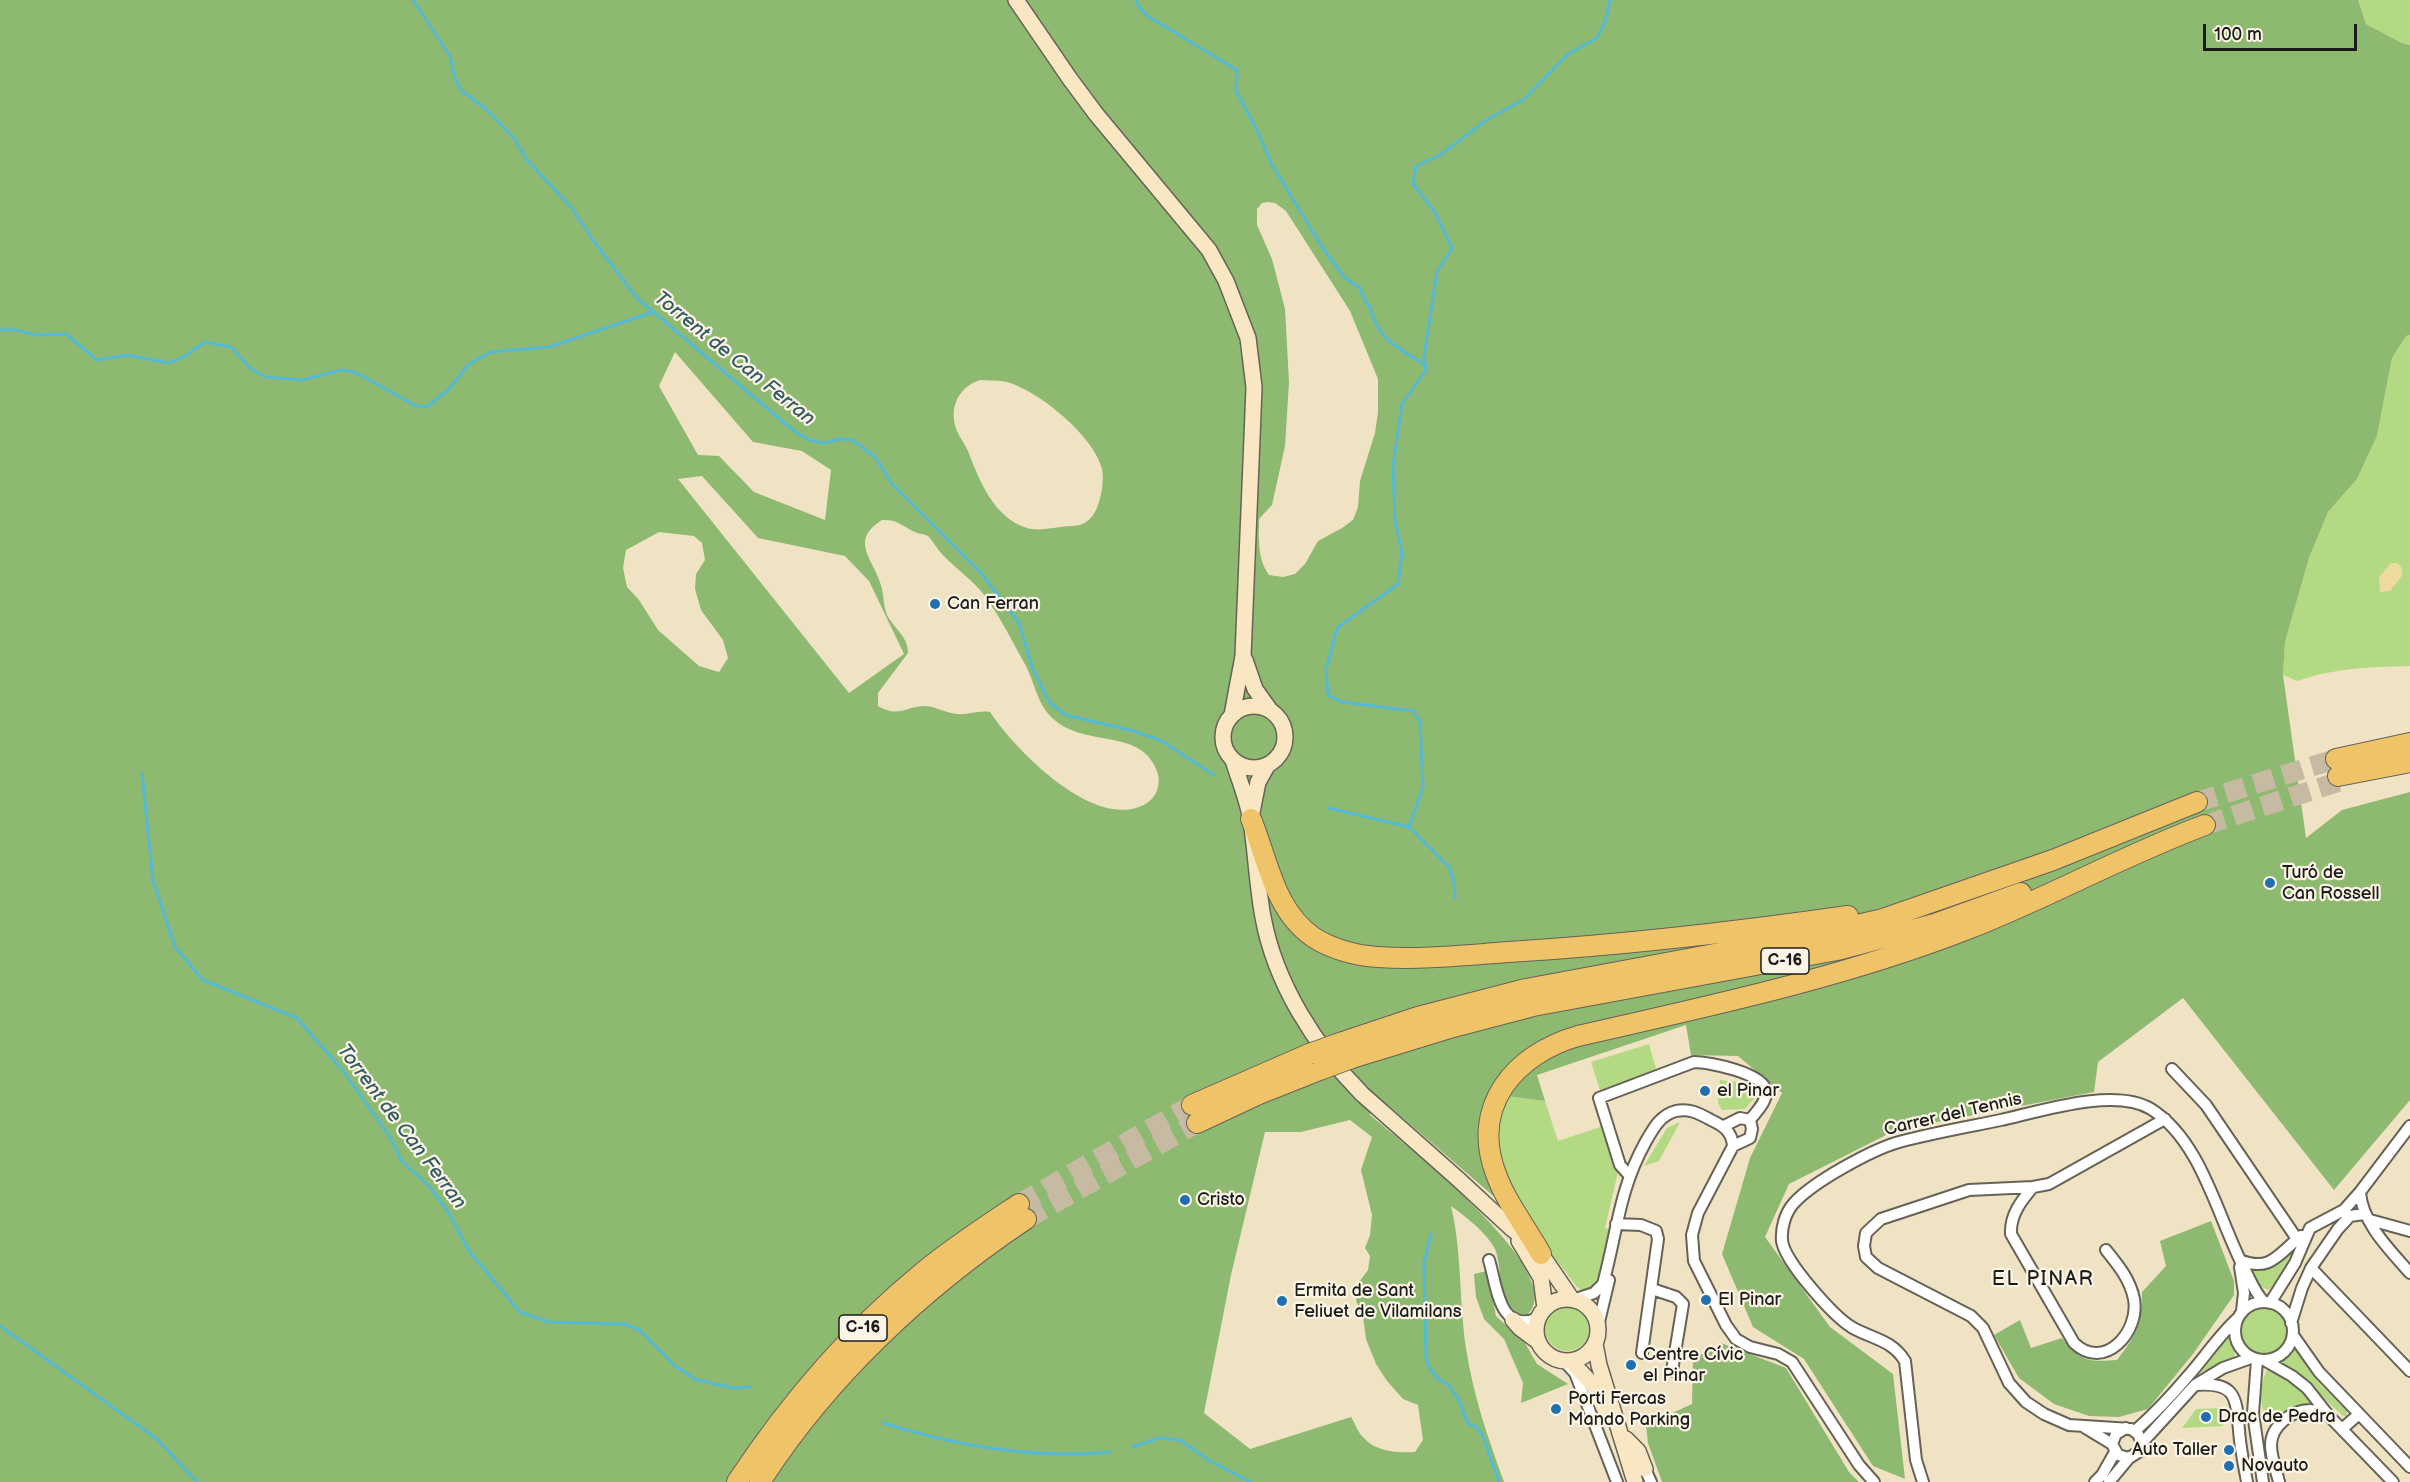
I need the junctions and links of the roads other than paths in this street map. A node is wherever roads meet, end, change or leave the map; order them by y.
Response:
1 (1016, 0) edge
2 (1243, 656) junction
3 (1270, 710) junction
4 (1232, 715) junction
5 (2410, 743) edge
6 (1233, 760) junction
7 (2410, 762) edge
8 (1267, 766) junction
9 (2202, 815) junction
10 (1251, 819) junction
11 (1908, 910) junction
12 (1346, 1050) junction
13 (2172, 1069) dead end
14 (2165, 1119) junction
15 (1750, 1120) junction
16 (1724, 1126) junction
17 (2410, 1126) edge
18 (2398, 1142) junction
19 (2410, 1145) edge
20 (1733, 1146) junction
21 (1629, 1174) junction
22 (2033, 1187) junction
23 (2360, 1192) junction
24 (2367, 1217) junction
25 (1616, 1224) junction
26 (1511, 1228) junction
27 (2310, 1228) junction
28 (2410, 1231) edge
29 (2297, 1239) junction
30 (2106, 1250) dead end
31 (1541, 1254) junction
32 (1489, 1260) dead end
33 (2240, 1260) junction
34 (1610, 1261) junction
35 (2311, 1268) junction
36 (2410, 1273) edge
37 (1652, 1289) junction
38 (1573, 1299) junction
39 (2267, 1303) junction
40 (1541, 1313) junction
41 (2240, 1315) junction
42 (1513, 1320) junction
43 (2291, 1323) junction
44 (1598, 1326) junction
45 (2292, 1335) junction
46 (1536, 1340) junction
47 (1595, 1344) junction
48 (1642, 1353) dead end
49 (2258, 1359) junction
50 (1567, 1361) junction
51 (1672, 1371) dead end
52 (2410, 1371) edge
53 (2195, 1385) junction
54 (2253, 1413) junction
55 (2359, 1414) junction
56 (2329, 1416) junction
57 (2081, 1426) junction
58 (2342, 1429) junction
59 (2131, 1430) junction
60 (2275, 1431) junction
61 (1622, 1435) junction
62 (2142, 1443) junction
63 (2241, 1446) junction
64 (2114, 1448) junction
65 (2129, 1458) junction
66 (2259, 1460) junction
67 (2410, 1467) edge
68 (1648, 1475) edge
69 (737, 1482) edge
70 (760, 1482) edge
71 (1617, 1482) edge
72 (1635, 1482) edge
73 (1874, 1482) edge
74 (1923, 1482) edge
75 (2095, 1482) edge
76 (2109, 1482) edge
77 (2246, 1482) edge
78 (2263, 1482) edge
79 (2279, 1482) edge
80 (2393, 1482) edge

1 - 2 main road
2 - 3 main road
2 - 4 main road
3 - 4 main road
3 - 8 main road
4 - 6 main road
5 - 7 highway
6 - 8 main road
6 - 10 main road
8 - 10 main road
9 - 11 highway, C-16
9 - 12 highway, C-16
9 - 31 highway
10 - 11 highway
10 - 26 main road
11 - 12 highway, C-16
12 - 12 highway, C-16, bridge
13 - 29 street
14 - 22 street
14 - 33 street, Carrer del Tennis
14 - 74 street, Carrer del Tennis
15 - 16 street
15 - 20 street
15 - 21 street
16 - 20 street
16 - 21 street
17 - 18 street
18 - 19 street
18 - 23 street
20 - 73 street
21 - 25 street
22 - 30 street
22 - 57 street
23 - 24 street
23 - 27 street
24 - 28 street
24 - 35 street
24 - 36 street
25 - 34 street
25 - 37 street
26 - 31 main road
26 - 40 main road
27 - 29 street
27 - 39 street
29 - 33 street
31 - 38 main road
32 - 42 street
33 - 39 street, Carrer del Tennis
33 - 41 street, Carrer del Tennis
34 - 38 street
34 - 44 street
35 - 43 street
35 - 52 street
37 - 48 street
37 - 51 street
38 - 40 main road
38 - 44 main road
39 - 41 street
39 - 43 street
40 - 42 street
40 - 46 main road
41 - 49 street
41 - 59 street
42 - 46 main road
43 - 45 street
44 - 47 main road
45 - 49 street
45 - 55 street
46 - 50 main road
47 - 50 main road
47 - 61 main road
49 - 53 street
49 - 54 street
49 - 56 street
50 - 71 street
50 - 72 main road
53 - 62 street
53 - 63 street
54 - 63 street
54 - 66 street
55 - 58 street
55 - 67 street
56 - 58 street
56 - 60 street
57 - 59 street
57 - 64 street
58 - 80 street
59 - 62 street
59 - 64 street
60 - 66 street
60 - 79 street
61 - 68 main road
61 - 72 main road
62 - 65 street
63 - 77 street
64 - 65 street
64 - 75 street
65 - 76 street
66 - 78 street
69 - 70 highway, C-16

